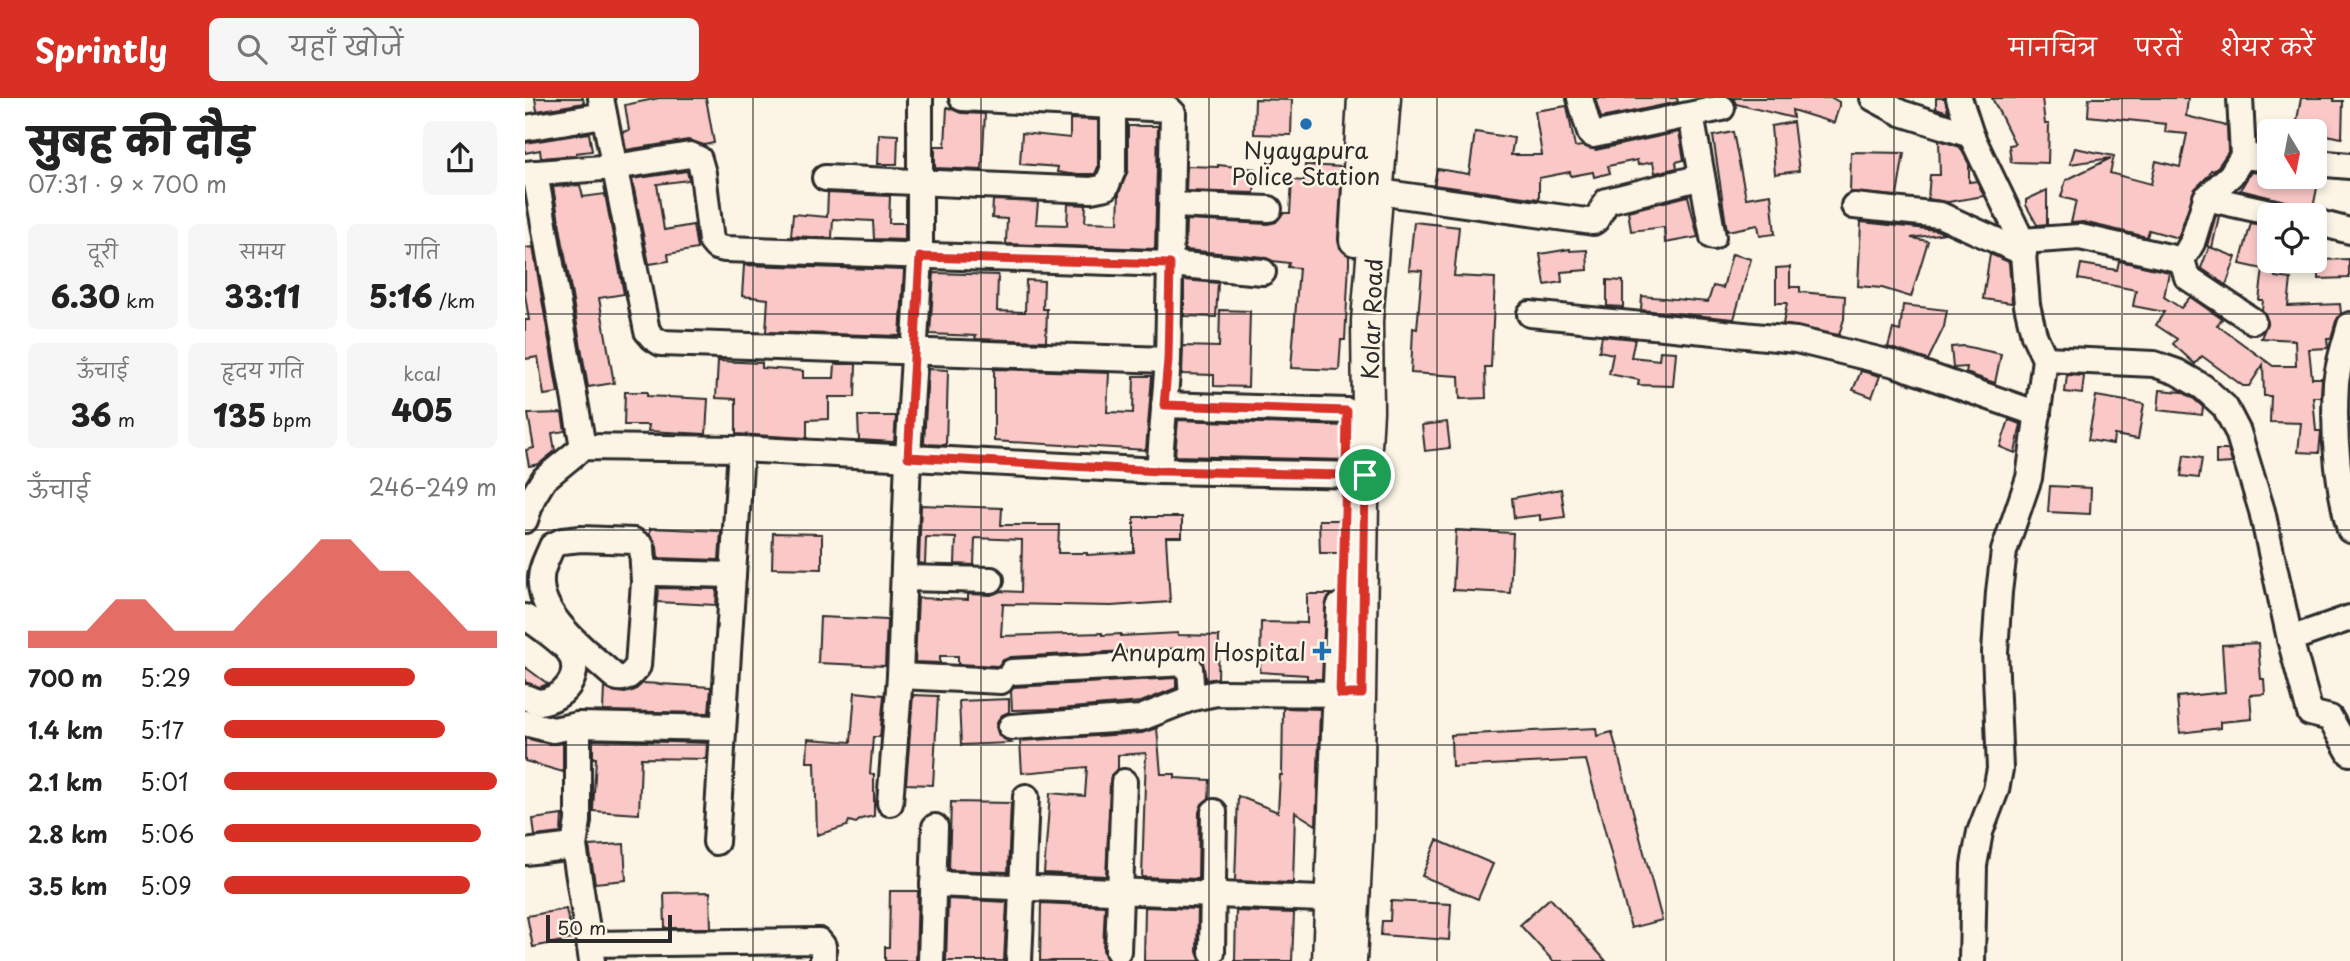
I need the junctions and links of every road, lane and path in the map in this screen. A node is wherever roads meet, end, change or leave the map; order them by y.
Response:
1 (920, 98) edge
2 (962, 98) edge
3 (1363, 98) edge
4 (1385, 98) edge
5 (1580, 98) edge
6 (1873, 98) edge
7 (1959, 98) edge
8 (2240, 98) edge
9 (1113, 106) junction
10 (602, 107) edge
11 (1722, 108) dead end
12 (1691, 115) junction
13 (525, 128) edge
14 (1971, 135) junction
15 (1371, 150) junction
16 (2243, 156) junction
17 (2257, 158) edge
18 (2327, 164) edge
19 (2350, 166) edge
20 (615, 167) junction
21 (530, 173) edge
22 (1702, 177) junction
23 (825, 178) dead end
24 (920, 183) junction
25 (1379, 192) junction
26 (2206, 198) junction
27 (1173, 205) junction
28 (1854, 206) dead end
29 (1269, 209) dead end
30 (2257, 209) edge
31 (2327, 225) edge
32 (2350, 231) edge
33 (1713, 237) dead end
34 (2023, 247) junction
35 (920, 257) junction
36 (2182, 260) junction
37 (1170, 264) junction
38 (1263, 272) dead end
39 (1530, 314) dead end
40 (2253, 321) dead end
41 (2350, 324) edge
42 (915, 353) junction
43 (2045, 359) junction
44 (1168, 360) junction
45 (1164, 405) junction
46 (1347, 411) junction
47 (2038, 414) junction
48 (583, 447) junction
49 (741, 449) junction
50 (908, 457) junction
51 (1159, 471) junction
52 (1355, 475) junction
53 (528, 499) edge
54 (2350, 530) edge
55 (656, 573) dead end
56 (733, 575) junction
57 (904, 578) junction
58 (991, 580) dead end
59 (530, 589) edge
60 (525, 617) edge
61 (2350, 618) edge
62 (2290, 639) junction
63 (900, 676) junction
64 (1351, 694) junction
65 (525, 697) edge
66 (1192, 698) junction
67 (525, 723) edge
68 (578, 725) junction
69 (1011, 727) dead end
70 (722, 728) junction
71 (2350, 753) edge
72 (1124, 782) dead end
73 (1026, 797) dead end
74 (890, 803) dead end
75 (1215, 812) dead end
76 (935, 827) dead end
77 (716, 842) dead end
78 (574, 846) junction
79 (525, 852) edge
80 (933, 884) junction
81 (1022, 886) junction
82 (1120, 892) junction
83 (1214, 894) junction
84 (1344, 900) junction
85 (1118, 951) dead end
86 (591, 952) edge
87 (1212, 952) dead end
88 (823, 961) edge
89 (930, 961) edge
90 (1019, 961) edge
91 (1328, 961) edge
92 (1351, 961) edge
93 (1972, 961) edge

1 - 24 street
2 - 9 street
3 - 15 main road, Kolar Road
4 - 15 main road, Kolar Road
5 - 12 street
6 - 14 street
7 - 14 street
8 - 16 street
9 - 24 street
9 - 27 street
10 - 13 street
10 - 20 street
11 - 12 street
12 - 22 street
14 - 34 street
15 - 25 main road, Kolar Road
15 - 46 main road, Kolar Road
16 - 17 street
16 - 26 street
18 - 19 street
20 - 21 street
20 - 35 street
20 - 42 street
21 - 48 street
22 - 25 street
22 - 33 street
23 - 24 street
24 - 35 street
25 - 52 main road, Kolar Road
26 - 30 street
26 - 36 street
27 - 29 street
27 - 37 street
28 - 34 street
31 - 32 street
34 - 36 street
34 - 43 street
35 - 37 street
35 - 42 street
36 - 40 street
37 - 38 street
37 - 44 street
39 - 47 street
41 - 54 street
42 - 44 street
42 - 50 street
43 - 47 street
43 - 62 street
44 - 45 street
45 - 46 street
45 - 51 street
46 - 52 main road, Kolar Road
47 - 93 street
48 - 49 street
48 - 53 street
49 - 50 street
49 - 56 street
50 - 51 street
50 - 57 street
51 - 52 street
52 - 64 main road, Kolar Road
55 - 56 street
56 - 70 street
57 - 58 street
57 - 63 street
59 - 59 street
60 - 65 street
61 - 62 street
62 - 71 street
63 - 66 street
63 - 74 street
64 - 66 street
64 - 84 main road, Kolar Road
66 - 69 street
67 - 68 street
68 - 70 street
68 - 78 street
70 - 77 street
72 - 82 street
73 - 81 street
75 - 83 street
76 - 80 street
78 - 79 street
78 - 86 street
80 - 81 street
80 - 89 street
81 - 82 street
81 - 90 street
82 - 83 street
82 - 85 street
83 - 84 street
83 - 87 street
84 - 91 main road, Kolar Road
84 - 92 main road, Kolar Road
86 - 88 street

